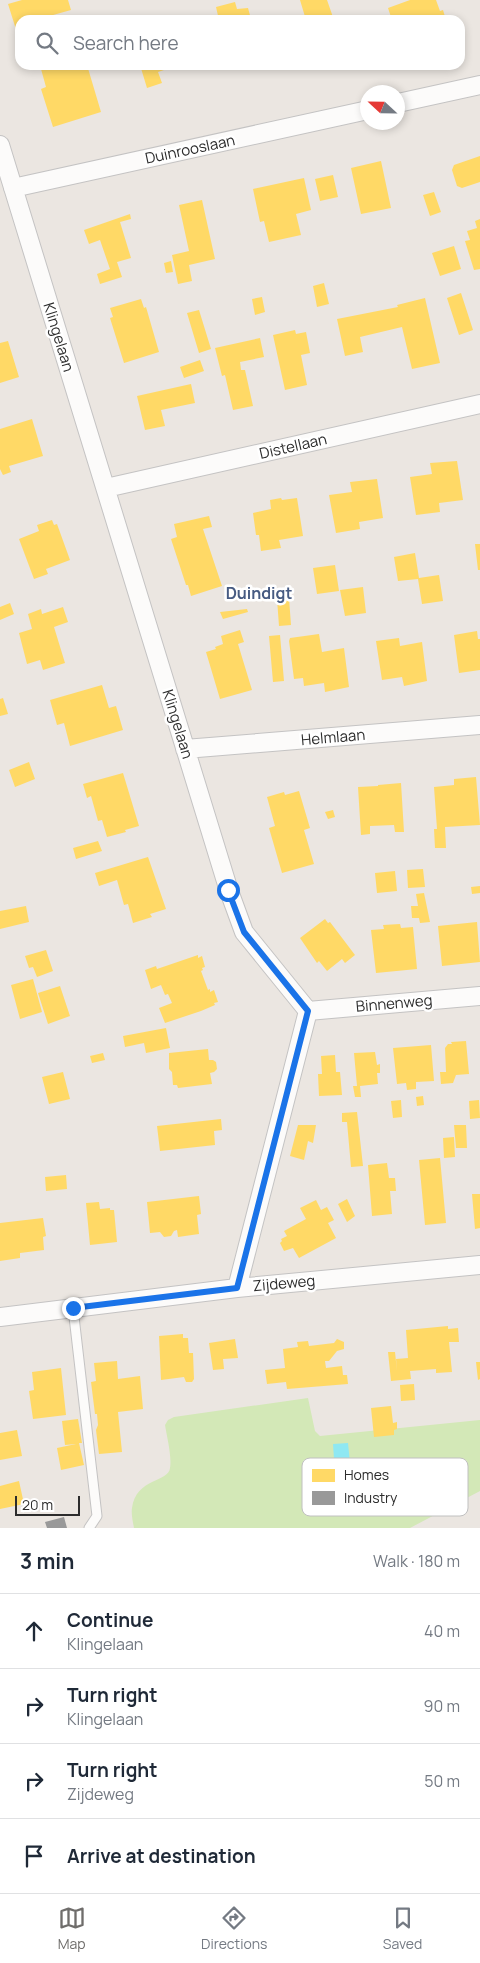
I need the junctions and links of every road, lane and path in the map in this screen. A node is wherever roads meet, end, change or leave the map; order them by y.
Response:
1 (480, 85) edge
2 (405, 101) edge
3 (360, 112) edge
4 (0, 145) edge
5 (13, 188) junction
6 (480, 404) edge
7 (106, 488) junction
8 (480, 725) edge
9 (185, 749) junction
10 (480, 996) edge
11 (308, 1011) junction
12 (480, 1265) edge
13 (237, 1288) junction
14 (73, 1308) junction
15 (0, 1317) edge
16 (89, 1528) edge

1 - 2 street
3 - 5 street, Duinrooslaan
4 - 5 street, Klingelaan
5 - 7 street, Klingelaan
6 - 7 street, Distellaan
7 - 9 street, Klingelaan
8 - 9 street, Helmlaan
9 - 11 street, Klingelaan
10 - 11 street, Binnenweg
11 - 13 street
12 - 13 street, Zijdeweg
13 - 14 street, Zijdeweg
14 - 15 street, Zijdeweg
14 - 16 lane

